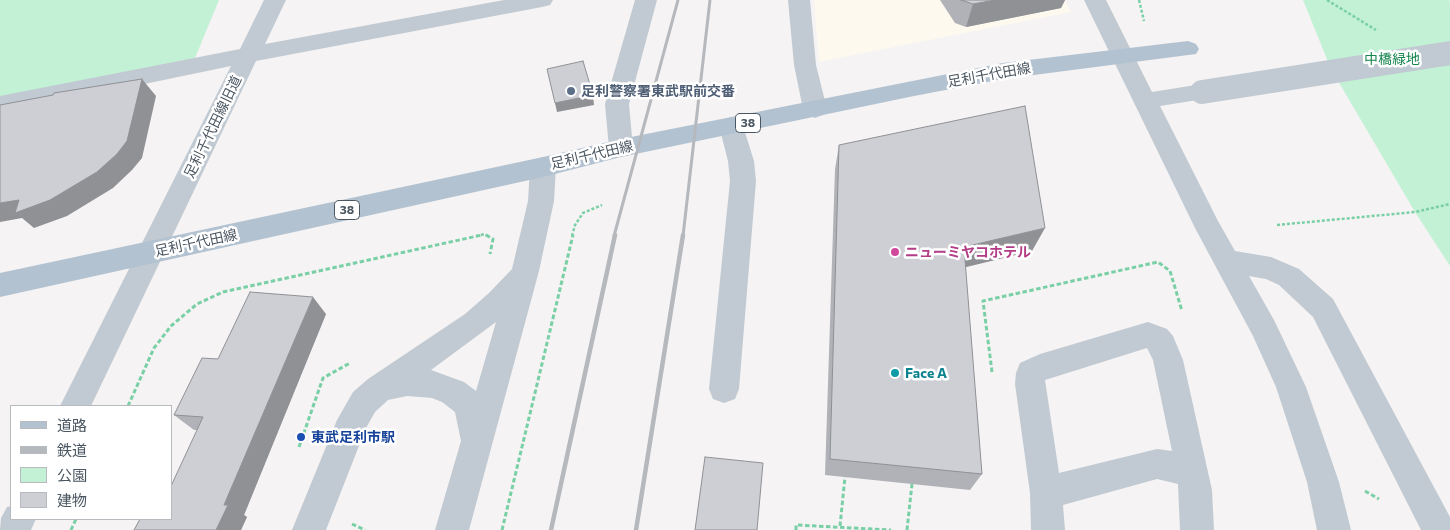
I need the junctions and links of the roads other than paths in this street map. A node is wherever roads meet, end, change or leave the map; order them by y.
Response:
1 (275, 0) edge
2 (646, 0) edge
3 (799, 0) edge
4 (1095, 0) edge
5 (535, 1) edge
6 (1188, 49) dead end
7 (1450, 53) edge
8 (249, 55) junction
9 (1124, 56) junction
10 (1159, 98) dead end
11 (0, 105) edge
12 (815, 109) junction
13 (731, 126) junction
14 (621, 148) junction
15 (543, 167) junction
16 (152, 253) junction
17 (1226, 261) junction
18 (525, 271) junction
19 (0, 285) edge
20 (379, 389) junction
21 (724, 389) dead end
22 (76, 405) edge
23 (476, 442) junction
24 (1192, 471) junction
25 (1046, 493) junction
26 (309, 530) edge
27 (452, 530) edge
28 (1048, 530) edge
29 (1197, 530) edge
30 (1334, 530) edge
31 (1439, 530) edge

1 - 8 street, 足利千代田線旧道
2 - 14 street
3 - 12 street
4 - 9 street
5 - 8 street
6 - 9 main road, 足利千代田線 / 38
7 - 10 street, bridge
8 - 11 street
8 - 16 street, 足利千代田線旧道
9 - 12 main road, 足利千代田線 / 38
9 - 17 street
12 - 13 main road, 足利千代田線 / 38
13 - 14 main road, 足利千代田線 / 38
13 - 21 street
14 - 15 main road, 足利千代田線 / 38
15 - 16 main road, 足利千代田線 / 38
15 - 18 street
16 - 19 main road, 足利千代田線 / 38
16 - 22 street, 足利千代田線旧道
17 - 30 street
17 - 31 street
18 - 20 street
18 - 23 street
20 - 23 street
20 - 26 street
23 - 27 street
24 - 25 street
24 - 25 street
24 - 29 street
25 - 28 street

